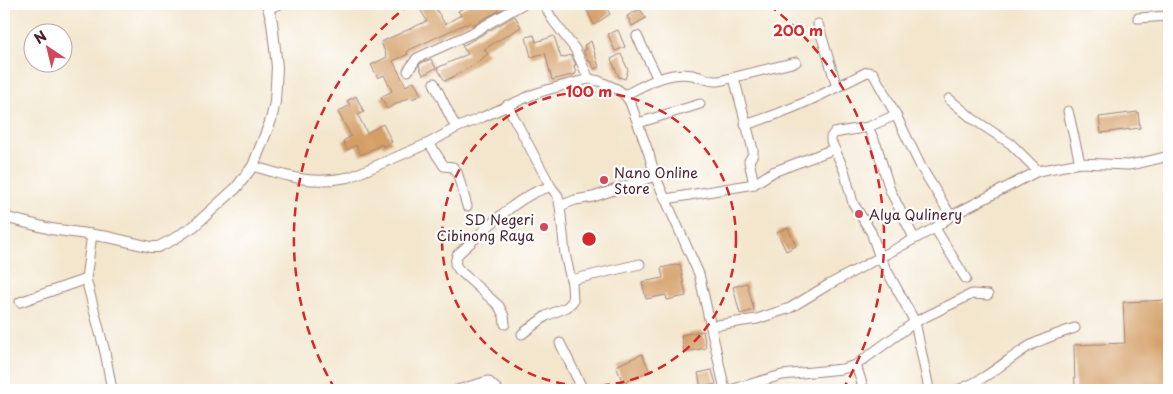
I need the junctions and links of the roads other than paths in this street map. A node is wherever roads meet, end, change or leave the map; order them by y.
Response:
1 (280, 4) edge
2 (523, 4) edge
3 (544, 4) edge
4 (268, 6) edge
5 (1169, 16) edge
6 (1138, 18) dead end
7 (818, 24) dead end
8 (637, 36) dead end
9 (796, 62) dead end
10 (408, 71) dead end
11 (734, 78) junction
12 (589, 79) junction
13 (658, 79) junction
14 (434, 84) dead end
15 (837, 87) junction
16 (625, 95) junction
17 (949, 99) dead end
18 (700, 104) dead end
19 (507, 106) junction
20 (1068, 111) dead end
21 (896, 115) junction
22 (638, 122) junction
23 (746, 125) junction
24 (868, 127) junction
25 (456, 128) junction
26 (429, 143) junction
27 (834, 149) junction
28 (1169, 156) edge
29 (1080, 163) junction
30 (253, 166) junction
31 (1038, 171) junction
32 (654, 176) junction
33 (754, 184) junction
34 (551, 187) junction
35 (666, 199) junction
36 (467, 206) dead end
37 (560, 206) junction
38 (951, 216) junction
39 (4, 217) edge
40 (935, 228) junction
41 (92, 234) junction
42 (914, 238) junction
43 (880, 258) junction
44 (640, 264) dead end
45 (86, 279) junction
46 (966, 279) dead end
47 (571, 280) junction
48 (988, 295) dead end
49 (20, 302) dead end
50 (915, 322) junction
51 (505, 324) dead end
52 (711, 326) junction
53 (1075, 328) dead end
54 (522, 334) dead end
55 (560, 343) dead end
56 (856, 365) junction
57 (112, 390) edge
58 (457, 390) edge
59 (498, 390) edge
60 (583, 390) edge
61 (725, 390) edge
62 (730, 390) edge
63 (864, 390) edge
64 (928, 390) edge
65 (957, 390) edge

1 - 4 street
2 - 10 street
3 - 12 street
4 - 30 street
5 - 6 street
7 - 15 street
8 - 13 street
9 - 11 street
11 - 13 street
11 - 23 street
12 - 16 street
12 - 19 street
13 - 16 street
14 - 25 street
15 - 21 street
15 - 23 street
16 - 22 street
17 - 31 street
18 - 22 street
19 - 25 street
19 - 34 street
20 - 29 street
21 - 24 street
21 - 38 street
22 - 32 street
23 - 33 street
24 - 27 street
24 - 42 street
25 - 26 street
26 - 30 street
26 - 36 street
27 - 33 street
27 - 43 street
28 - 29 street
29 - 31 street
30 - 41 street
31 - 38 street
32 - 35 street
32 - 37 street
33 - 35 street
34 - 37 street
34 - 51 street
35 - 52 street
37 - 47 street
38 - 40 street
39 - 41 street
40 - 42 street
40 - 46 street
41 - 45 street
42 - 43 street
43 - 50 street
43 - 52 street
44 - 47 street
45 - 49 street
45 - 57 street
47 - 54 street
48 - 50 street
50 - 56 street
50 - 64 street
52 - 61 street
53 - 65 street
55 - 60 street
56 - 62 street
56 - 63 street
58 - 59 street

